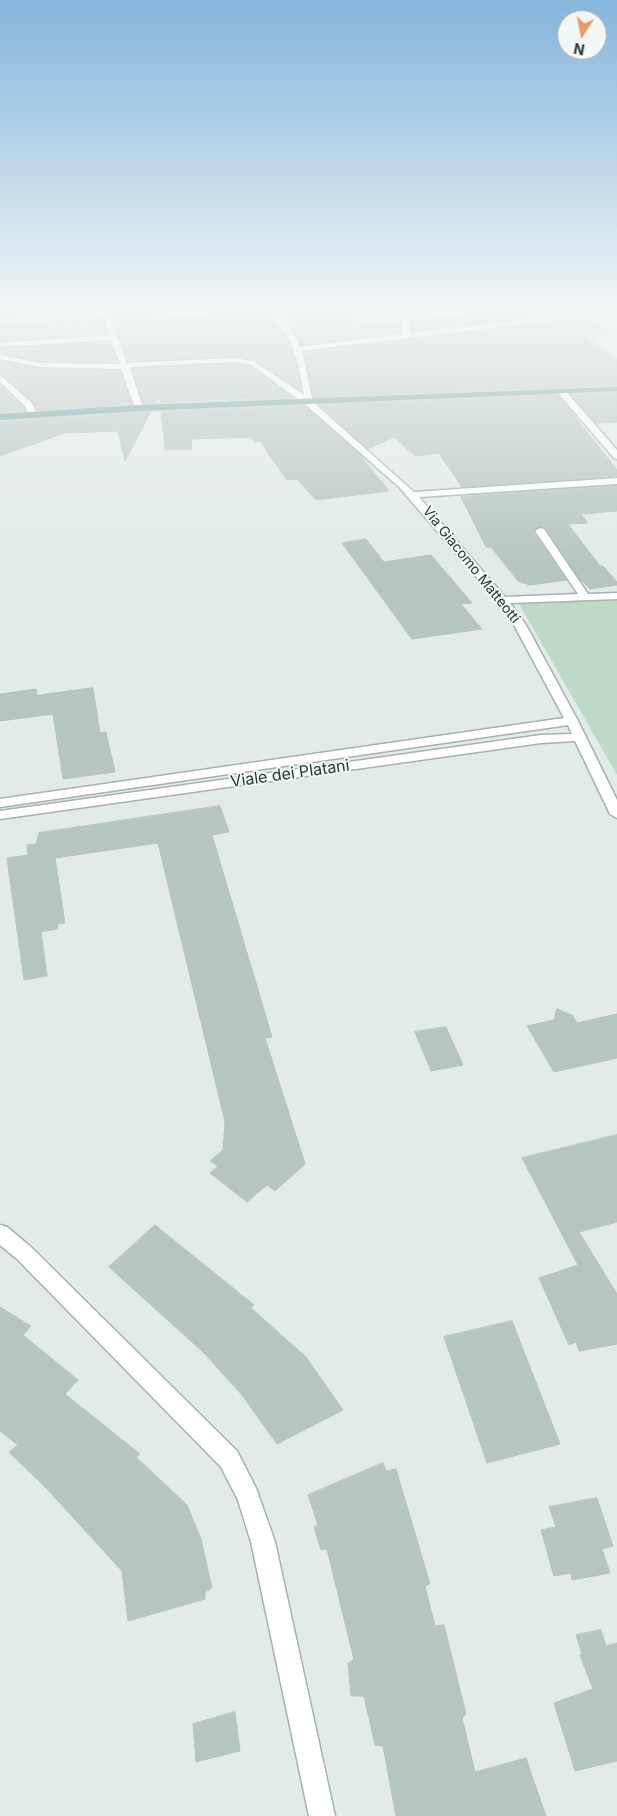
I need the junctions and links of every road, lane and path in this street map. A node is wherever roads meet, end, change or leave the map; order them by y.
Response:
1 (17, 394) edge
2 (134, 394) edge
3 (296, 394) edge
4 (307, 394) edge
5 (503, 394) edge
6 (563, 394) edge
7 (309, 403) junction
8 (139, 408) junction
9 (33, 414) junction
10 (0, 417) edge
11 (617, 456) edge
12 (617, 481) edge
13 (411, 495) junction
14 (540, 531) dead end
15 (617, 596) edge
16 (585, 597) junction
17 (502, 600) junction
18 (572, 721) junction
19 (579, 737) junction
20 (0, 803) edge
21 (617, 814) edge
22 (0, 815) edge
23 (0, 1233) edge
24 (322, 1816) edge

1 - 9 street
2 - 8 street
3 - 7 street, Via Giacomo Matteotti
4 - 7 street
5 - 7 main road
6 - 11 street
7 - 8 main road
7 - 13 street, Via Giacomo Matteotti
8 - 9 main road
9 - 10 main road
12 - 13 street
13 - 17 street, Via Giacomo Matteotti
14 - 16 street
15 - 16 street
16 - 17 street
17 - 18 street, Via Giacomo Matteotti
18 - 19 street, Via Giacomo Matteotti
18 - 20 street, Viale dei Platani
19 - 21 street, Via Giacomo Matteotti
19 - 22 street, Viale dei Platani
23 - 24 street

